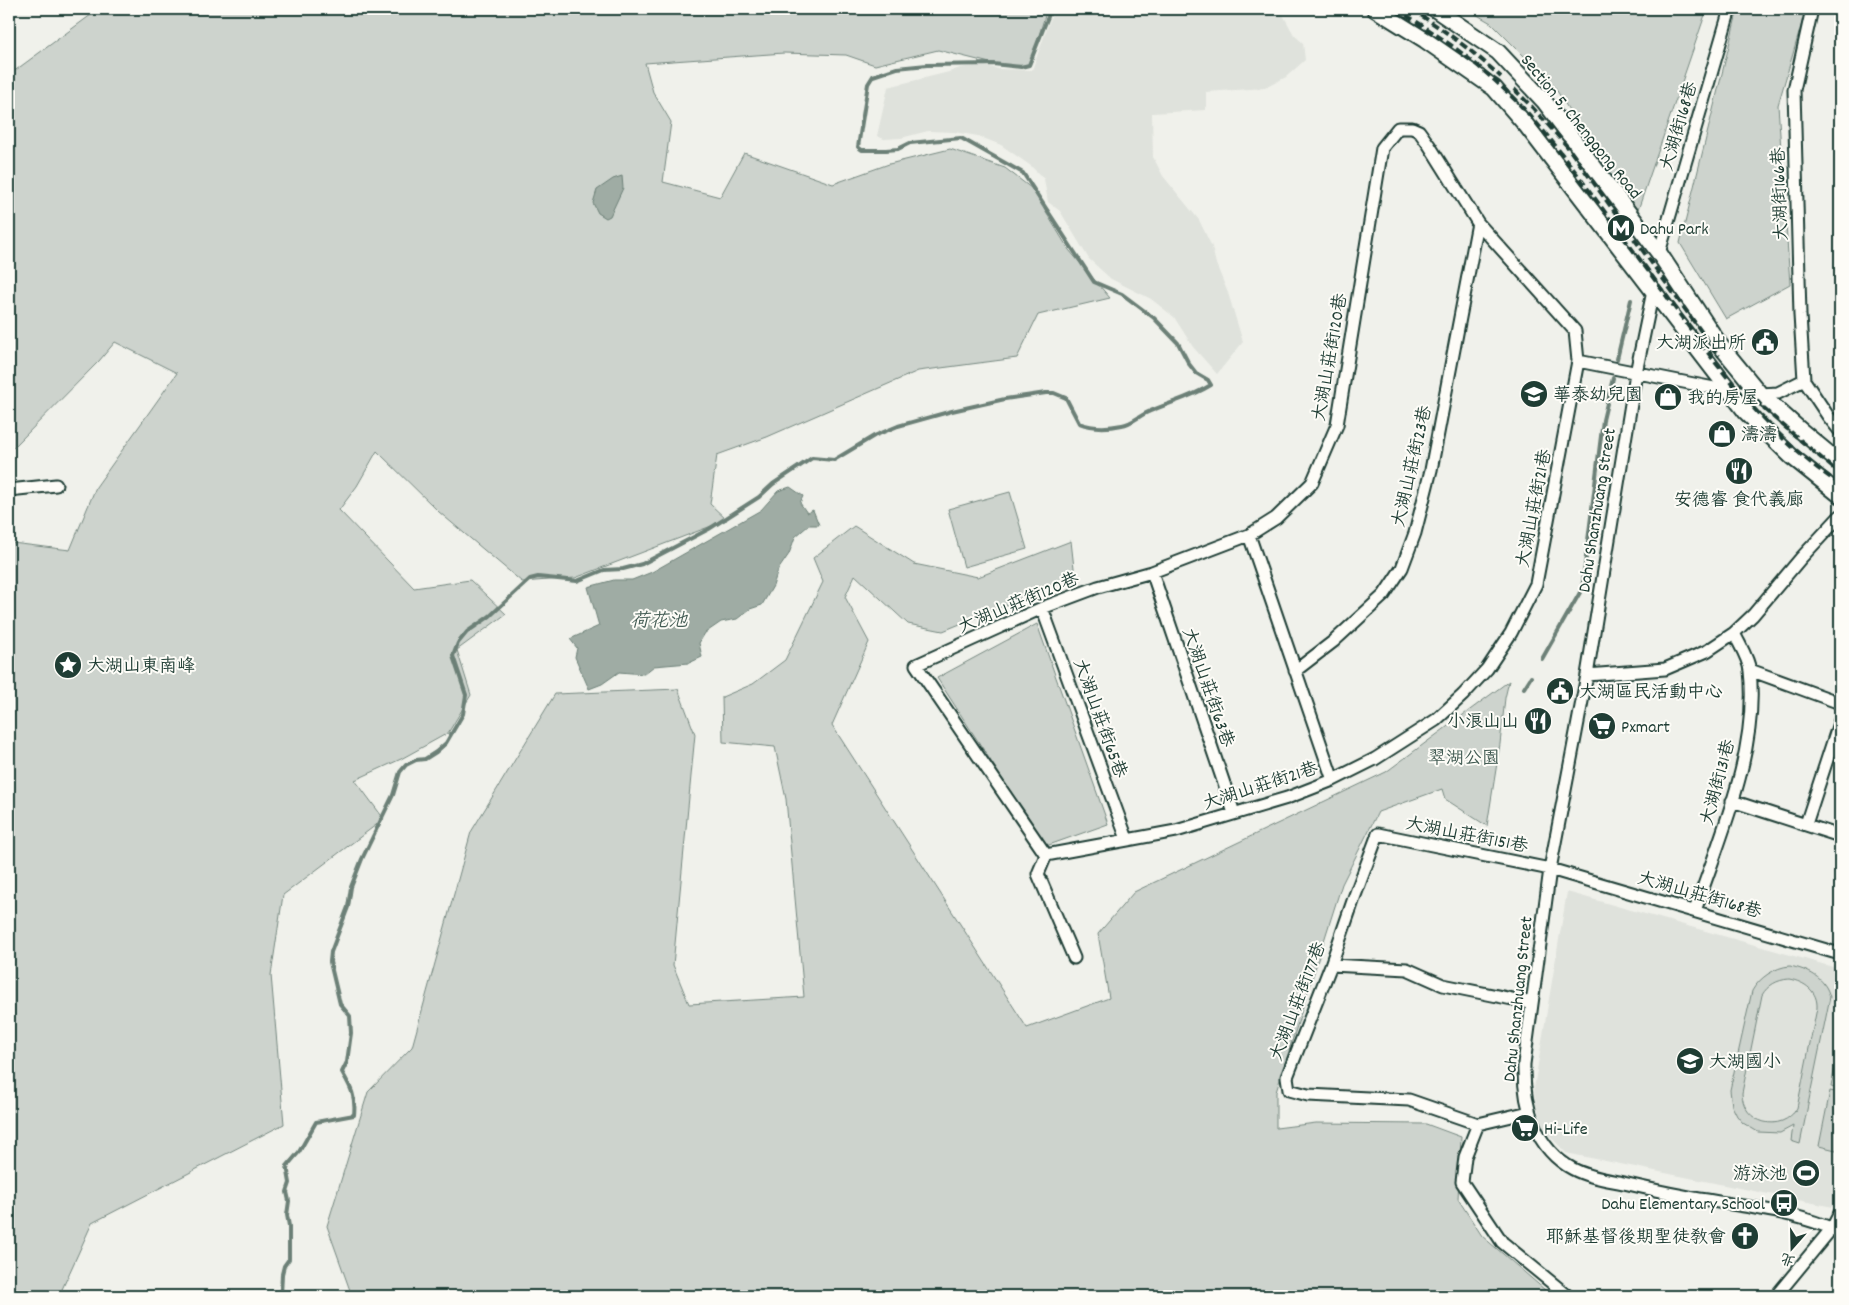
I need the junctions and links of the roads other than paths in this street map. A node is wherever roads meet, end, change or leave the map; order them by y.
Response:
1 (1375, 9) edge
2 (1435, 9) edge
3 (1730, 9) edge
4 (1812, 9) edge
5 (1478, 223) junction
6 (1660, 253) junction
7 (1653, 292) junction
8 (1578, 361) junction
9 (1636, 373) junction
10 (1804, 380) junction
11 (1729, 391) junction
12 (1760, 394) junction
13 (1840, 431) edge
14 (1840, 463) edge
15 (56, 485) dead end
16 (9, 490) edge
17 (1840, 495) edge
18 (1840, 516) edge
19 (1249, 535) junction
20 (1152, 572) junction
21 (1042, 608) junction
22 (1734, 633) junction
23 (1750, 670) junction
24 (1295, 671) junction
25 (1587, 675) junction
26 (1840, 703) edge
27 (1840, 720) edge
28 (1333, 780) junction
29 (1732, 801) junction
30 (1234, 813) junction
31 (1806, 824) junction
32 (1378, 834) joint
33 (1840, 836) edge
34 (1127, 840) junction
35 (1046, 855) junction
36 (1550, 869) junction
37 (1695, 911) junction
38 (1840, 954) edge
39 (1074, 958) dead end
40 (1331, 965) junction
41 (1532, 1003) junction
42 (1529, 1112) junction
43 (1478, 1124) junction
44 (1840, 1213) edge
45 (1836, 1230) edge
46 (1568, 1296) edge
47 (1776, 1296) edge

1 - 7 main road
2 - 6 main road, Section 5, Chenggong Road
3 - 6 street, 大湖街168巷
4 - 10 street, 大湖街166巷
5 - 8 street, 大湖山莊街120巷
5 - 19 street, 大湖山莊街120巷
5 - 24 street, 大湖山莊街23巷
6 - 12 main road, Section 5, Chenggong Road
7 - 9 street, Dahu Shanzhuang Street
7 - 11 main road
8 - 9 street
8 - 28 street, 大湖山莊街21巷
9 - 11 street
9 - 25 street, Dahu Shanzhuang Street
10 - 12 street
10 - 13 street
11 - 12 street
11 - 17 main road
12 - 14 main road, Section 5, Chenggong Road
15 - 16 street
18 - 22 street
19 - 20 street, 大湖山莊街120巷
19 - 24 street
20 - 21 street, 大湖山莊街120巷
20 - 30 street, 大湖山莊街63巷
21 - 34 street, 大湖山莊街65巷
21 - 35 street, 大湖山莊街120巷
22 - 23 street, 大湖街131巷
22 - 25 street
23 - 26 street
23 - 29 street, 大湖街131巷
24 - 28 street
25 - 36 street, Dahu Shanzhuang Street
27 - 31 street
28 - 30 street, 大湖山莊街21巷
29 - 31 street
29 - 37 street, 大湖街131巷
30 - 34 street, 大湖山莊街21巷
31 - 33 street
32 - 36 street, 大湖山莊街151巷
32 - 40 street, 大湖山莊街177巷
34 - 35 street, 大湖山莊街21巷
35 - 39 street
36 - 37 street, 大湖山莊街168巷
36 - 41 street, Dahu Shanzhuang Street
37 - 38 street, 大湖山莊街168巷
40 - 41 street
40 - 43 street, 大湖山莊街177巷
41 - 42 street, Dahu Shanzhuang Street
42 - 43 street
42 - 45 street, Dahu Shanzhuang Street
43 - 46 street
44 - 45 street
45 - 47 street

